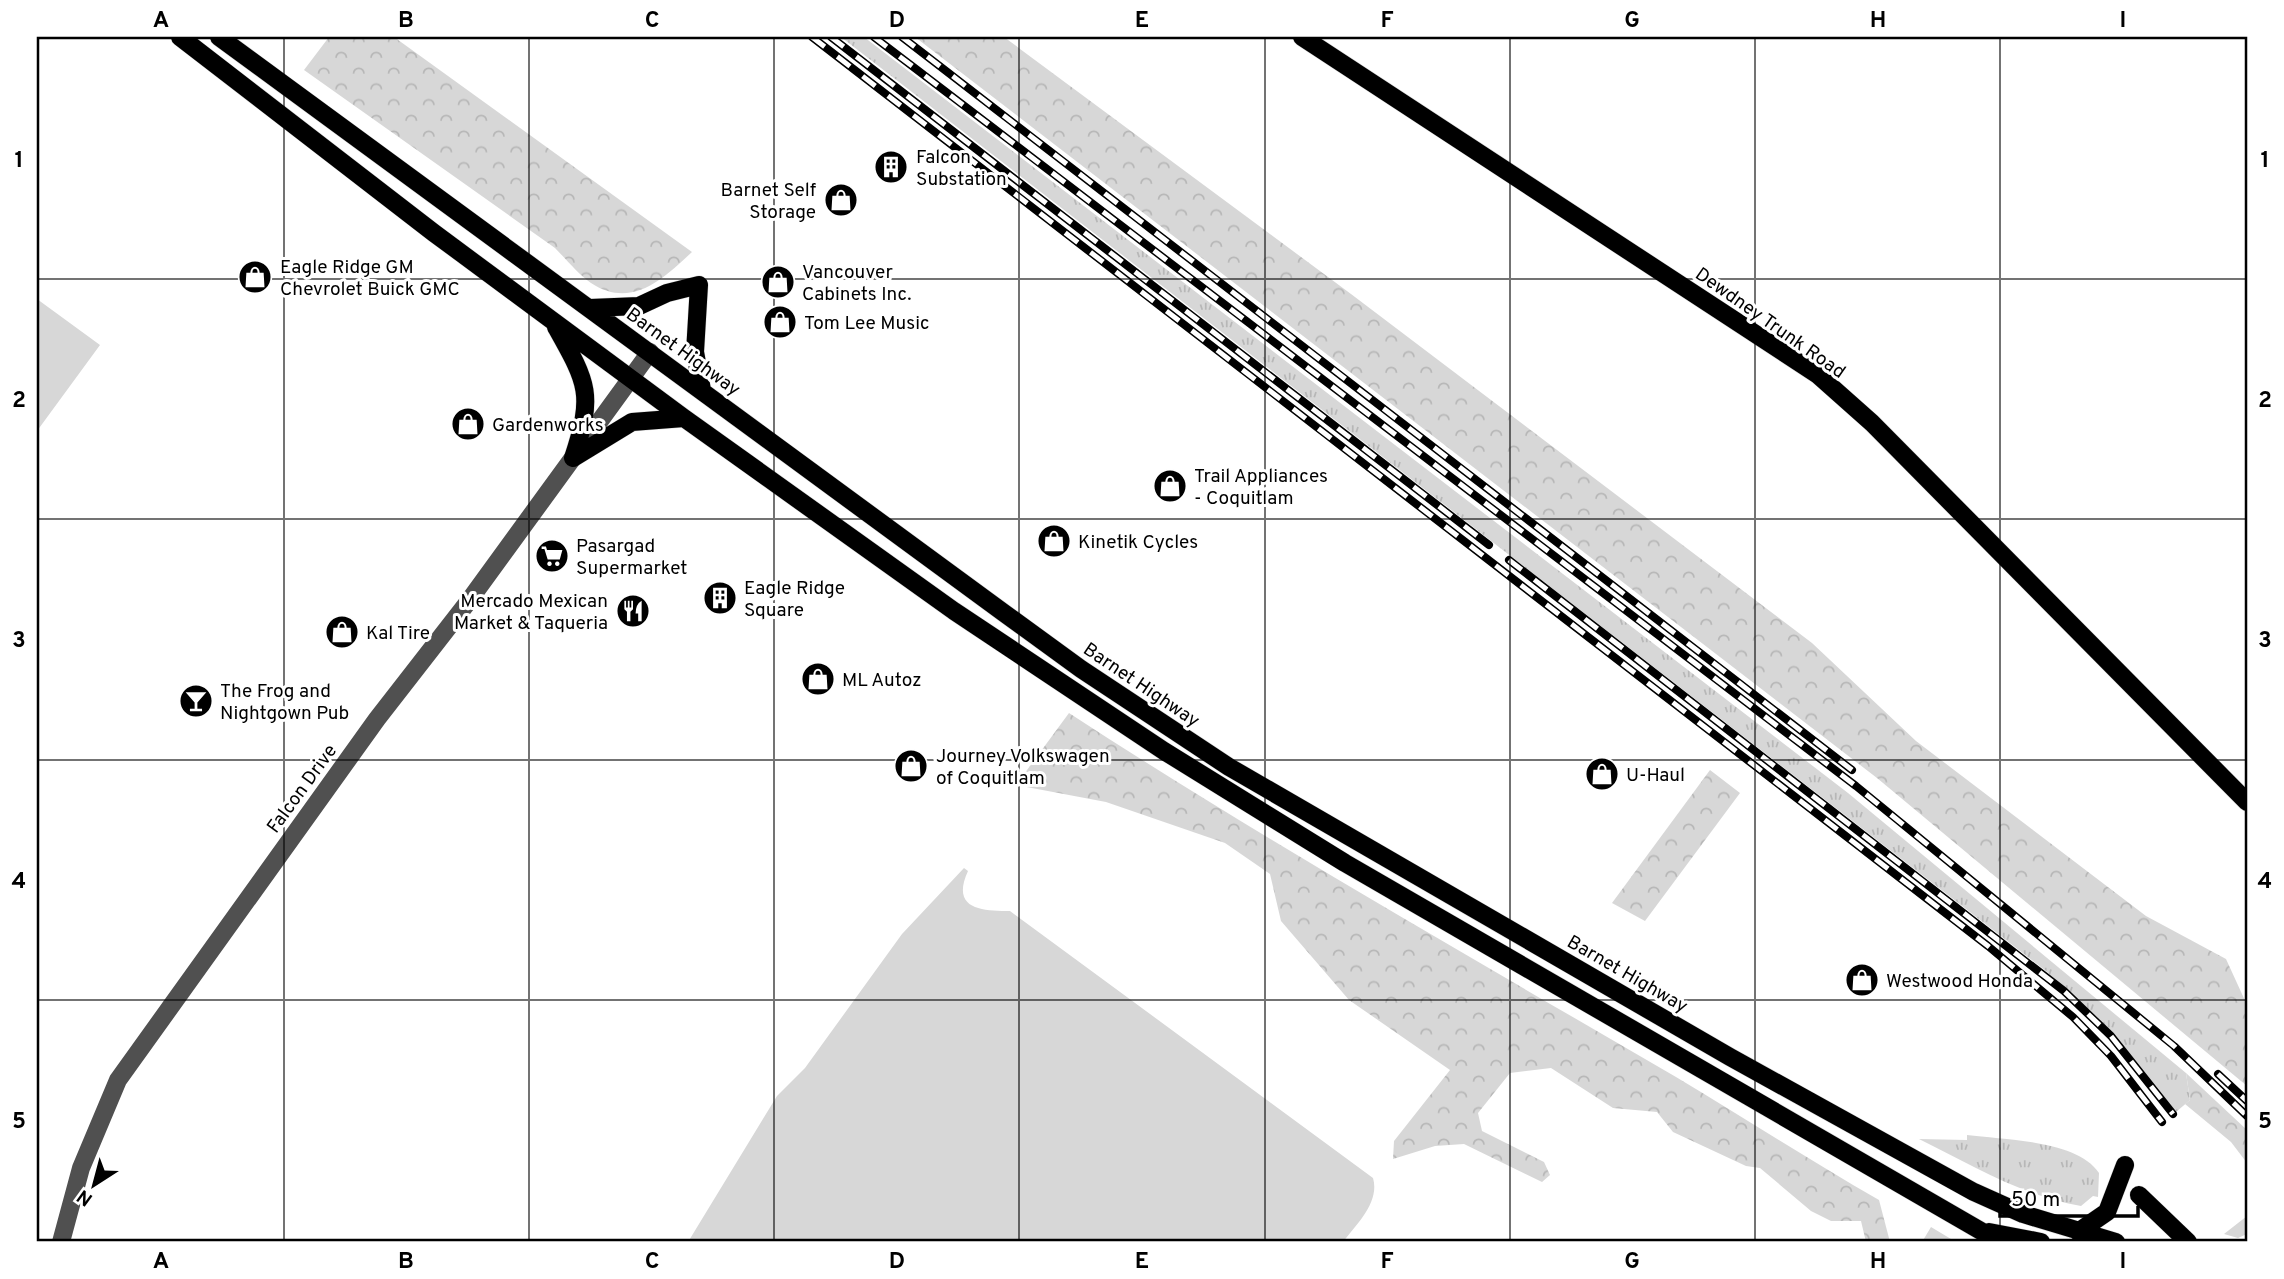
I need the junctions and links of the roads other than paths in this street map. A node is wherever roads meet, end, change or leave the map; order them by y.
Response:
1 (180, 37) edge
2 (219, 37) edge
3 (1302, 37) edge
4 (590, 308) junction
5 (552, 320) junction
6 (650, 352) junction
7 (631, 378) junction
8 (702, 390) junction
9 (684, 418) junction
10 (573, 458) junction
11 (2247, 802) edge
12 (2124, 1165) dead end
13 (2139, 1195) dead end
14 (1979, 1230) junction
15 (2078, 1232) junction
16 (61, 1242) edge
17 (2000, 1242) edge
18 (2041, 1242) edge
19 (2116, 1242) edge
20 (2188, 1242) edge

1 - 5 main road
2 - 4 main road, Barnet Highway
3 - 11 main road, Dewdney Trunk Road
4 - 6 main road, Barnet Highway
4 - 8 main road
5 - 7 main road
5 - 10 main road
6 - 7 street, Falcon Drive
6 - 8 main road, Barnet Highway
7 - 9 main road
7 - 10 street, Falcon Drive
8 - 15 main road, Barnet Highway
9 - 10 main road
9 - 14 main road
10 - 16 street, Falcon Drive
12 - 15 main road
13 - 20 main road
14 - 17 main road
14 - 18 main road
15 - 19 main road, Barnet Highway

